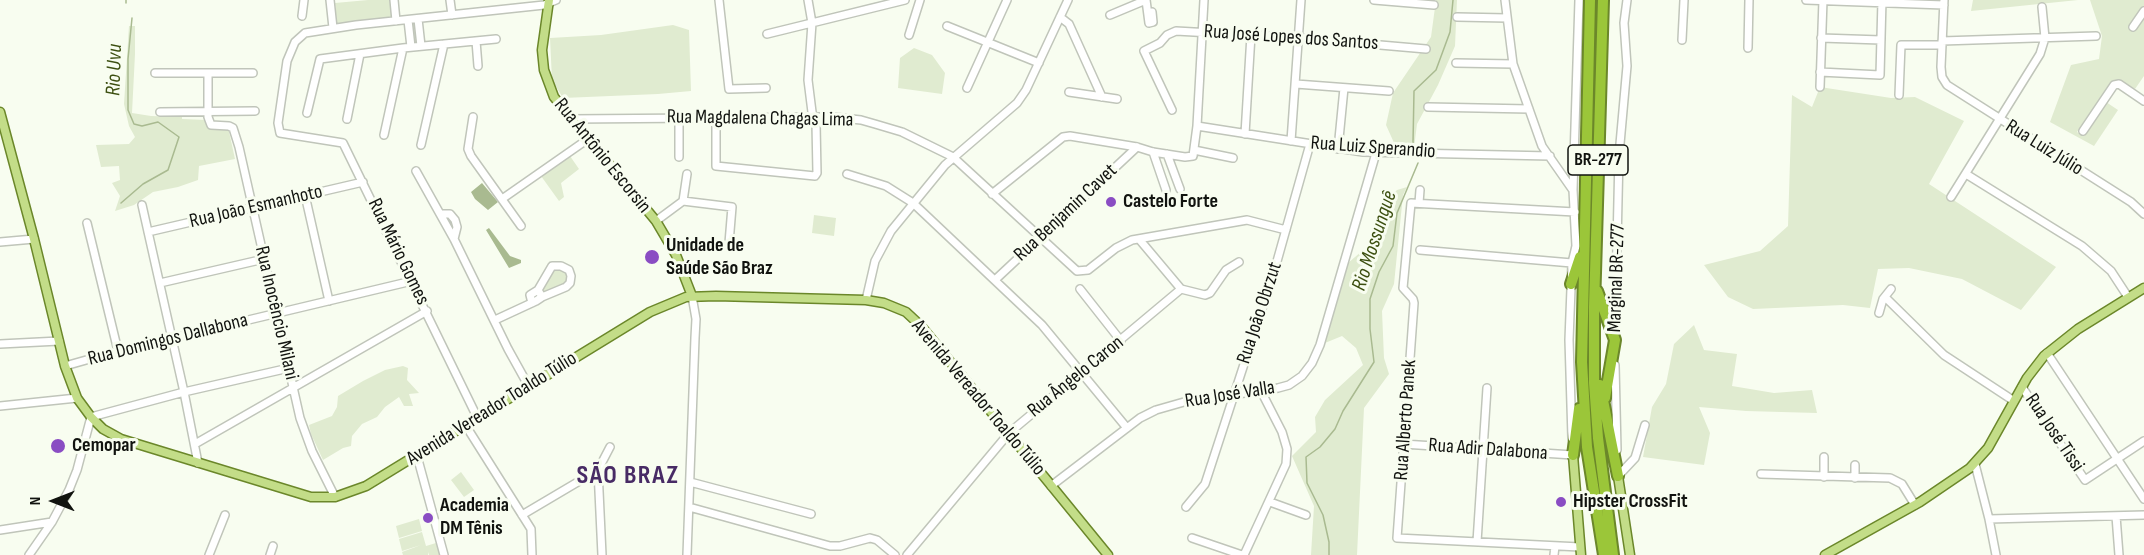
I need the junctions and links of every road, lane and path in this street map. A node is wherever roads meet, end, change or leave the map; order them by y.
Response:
1 (304, 0) edge
2 (330, 0) edge
3 (394, 0) edge
4 (450, 0) edge
5 (719, 0) edge
6 (808, 0) edge
7 (905, 0) edge
8 (920, 0) edge
9 (1007, 0) edge
10 (1068, 0) edge
11 (1204, 0) edge
12 (1302, 0) edge
13 (1374, 0) edge
14 (1505, 0) edge
15 (1579, 0) edge
16 (1590, 0) edge
17 (1602, 0) edge
18 (1610, 0) edge
19 (1627, 0) edge
20 (1684, 0) edge
21 (1749, 0) edge
22 (1806, 0) edge
23 (1823, 0) edge
24 (551, 1) edge
25 (1882, 1) edge
26 (1944, 2) edge
27 (1434, 5) dead end
28 (2042, 7) dead end
29 (2144, 11) edge
30 (1152, 12) dead end
31 (1602, 14) junction
32 (452, 15) junction
33 (1110, 15) dead end
34 (302, 16) dead end
35 (1060, 17) junction
36 (1457, 17) dead end
37 (1507, 18) junction
38 (418, 19) junction
39 (408, 20) junction
40 (396, 21) junction
41 (812, 23) junction
42 (947, 26) dead end
43 (2133, 27) dead end
44 (333, 28) junction
45 (1201, 32) junction
46 (767, 34) dead end
47 (909, 35) dead end
48 (1251, 35) junction
49 (2096, 36) dead end
50 (1300, 38) junction
51 (1821, 38) junction
52 (2045, 38) junction
53 (496, 39) dead end
54 (1682, 40) dead end
55 (1881, 40) junction
56 (476, 41) junction
57 (988, 42) junction
58 (1942, 43) junction
59 (444, 44) junction
60 (421, 46) junction
61 (407, 48) junction
62 (1748, 48) dead end
63 (1426, 49) dead end
64 (360, 54) junction
65 (1039, 63) junction
66 (1456, 63) dead end
67 (1513, 64) junction
68 (478, 66) dead end
69 (1820, 72) junction
70 (155, 73) dead end
71 (253, 73) dead end
72 (208, 74) junction
73 (1296, 84) junction
74 (1820, 87) dead end
75 (766, 88) dead end
76 (967, 88) dead end
77 (1344, 88) junction
78 (1389, 91) dead end
79 (1069, 92) dead end
80 (1899, 95) dead end
81 (1102, 97) junction
82 (1117, 99) dead end
83 (2144, 101) edge
84 (1428, 107) dead end
85 (1529, 109) junction
86 (1172, 110) dead end
87 (255, 111) dead end
88 (0, 112) edge
89 (160, 112) dead end
90 (307, 112) dead end
91 (208, 115) junction
92 (473, 117) dead end
93 (571, 118) junction
94 (679, 118) junction
95 (716, 118) junction
96 (814, 118) junction
97 (347, 119) dead end
98 (2000, 120) junction
99 (1197, 126) junction
100 (2083, 131) dead end
101 (1245, 134) junction
102 (384, 135) dead end
103 (588, 139) junction
104 (1291, 141) junction
105 (1310, 144) junction
106 (421, 145) dead end
107 (1137, 147) junction
108 (1338, 149) junction
109 (1153, 152) junction
110 (1193, 153) junction
111 (1376, 153) junction
112 (1167, 154) junction
113 (1550, 156) junction
114 (679, 157) dead end
115 (953, 157) junction
116 (1233, 158) dead end
117 (416, 171) dead end
118 (687, 174) dead end
119 (847, 174) dead end
120 (1966, 174) junction
121 (363, 182) junction
122 (1180, 189) dead end
123 (1166, 190) dead end
124 (1420, 190) dead end
125 (1573, 190) junction
126 (992, 194) junction
127 (305, 195) junction
128 (1952, 197) dead end
129 (502, 199) junction
130 (683, 201) junction
131 (913, 203) junction
132 (1419, 203) junction
133 (142, 205) dead end
134 (252, 208) junction
135 (1575, 212) junction
136 (2144, 214) edge
137 (656, 221) junction
138 (87, 223) dead end
139 (521, 226) dead end
140 (1286, 230) junction
141 (148, 232) junction
142 (1040, 238) junction
143 (34, 239) junction
144 (1139, 239) junction
145 (0, 242) edge
146 (729, 243) dead end
147 (1583, 248) junction
148 (1420, 250) dead end
149 (264, 259) junction
150 (1239, 262) dead end
151 (1572, 263) junction
152 (996, 279) junction
153 (412, 281) junction
154 (160, 283) junction
155 (1571, 284) junction
156 (1594, 284) junction
157 (2144, 288) edge
158 (1080, 289) dead end
159 (1181, 289) junction
160 (1891, 289) dead end
161 (538, 290) junction
162 (692, 296) junction
163 (542, 297) junction
164 (1885, 297) junction
165 (2128, 297) junction
166 (866, 300) junction
167 (329, 301) junction
168 (532, 303) junction
169 (1594, 307) junction
170 (427, 311) junction
171 (1879, 313) dead end
172 (277, 314) junction
173 (495, 320) junction
174 (172, 338) junction
175 (1615, 340) junction
176 (59, 341) junction
177 (1121, 342) junction
178 (0, 344) edge
179 (118, 351) junction
180 (2048, 353) junction
181 (65, 366) junction
182 (288, 368) junction
183 (1082, 372) junction
184 (528, 385) junction
185 (2022, 387) junction
186 (293, 388) junction
187 (1487, 388) dead end
188 (1582, 388) junction
189 (184, 392) junction
190 (1261, 392) junction
191 (1233, 395) junction
192 (77, 398) junction
193 (2014, 401) junction
194 (0, 406) edge
195 (1604, 407) junction
196 (91, 417) junction
197 (478, 419) junction
198 (1645, 425) dead end
199 (466, 426) junction
200 (1127, 428) junction
201 (1009, 433) junction
202 (2144, 441) edge
203 (195, 444) junction
204 (1403, 444) junction
205 (610, 447) dead end
206 (1483, 450) junction
207 (1573, 455) junction
208 (417, 456) junction
209 (1824, 457) dead end
210 (2117, 458) junction
211 (198, 464) junction
212 (1974, 464) junction
213 (1855, 465) dead end
214 (598, 470) junction
215 (1761, 474) dead end
216 (1618, 476) junction
217 (1824, 477) junction
218 (1855, 478) junction
219 (690, 482) junction
220 (1051, 486) junction
221 (335, 496) junction
222 (2144, 499) edge
223 (1270, 502) junction
224 (1915, 505) junction
225 (689, 507) junction
226 (1186, 507) dead end
227 (811, 514) dead end
228 (225, 515) dead end
229 (1306, 515) dead end
230 (2144, 515) edge
231 (522, 516) junction
232 (2116, 516) junction
233 (1989, 519) junction
234 (52, 522) junction
235 (0, 530) edge
236 (1192, 538) dead end
237 (1477, 542) junction
238 (273, 546) dead end
239 (1555, 546) junction
240 (1580, 551) edge
241 (1841, 551) edge
242 (29, 555) edge
243 (209, 555) edge
244 (270, 555) edge
245 (444, 555) edge
246 (532, 555) edge
247 (602, 555) edge
248 (687, 555) edge
249 (895, 555) edge
250 (907, 555) edge
251 (1108, 555) edge
252 (1243, 555) edge
253 (1554, 555) edge
254 (1604, 555) edge
255 (1613, 555) edge
256 (1630, 555) edge
257 (1825, 555) edge
258 (1996, 555) edge
259 (2120, 555) edge

1 - 34 street
2 - 44 street
3 - 40 street
4 - 32 street
5 - 75 street
6 - 41 street
7 - 41 street
8 - 47 street
9 - 57 street
10 - 35 street
11 - 45 street
12 - 50 street
13 - 27 street
14 - 37 street
15 - 125 street
16 - 147 highway, BR-277
17 - 31 highway, BR-277
18 - 31 highway
19 - 175 street, Marginal BR-277
20 - 54 street
21 - 62 street
22 - 23 street
23 - 25 street
23 - 51 street
24 - 32 street
24 - 93 main road, Rua Antônio Escorsin
25 - 26 street
25 - 55 street
26 - 58 street
28 - 52 street
29 - 43 street
30 - 33 street
31 - 156 highway, BR-277
32 - 38 street
35 - 65 street
35 - 81 street
36 - 37 street
37 - 67 street
38 - 39 street
38 - 60 street
39 - 40 street
39 - 61 street
40 - 44 street
41 - 46 street
41 - 96 street
42 - 57 street
44 - 121 street, Rua Mário Gomes
45 - 48 street, Rua José Lopes dos Santos
45 - 86 street, Rua José Lopes dos Santos
45 - 99 street
48 - 50 street, Rua José Lopes dos Santos
48 - 101 street
49 - 52 street
50 - 63 street, Rua José Lopes dos Santos
50 - 73 street
51 - 55 street
51 - 69 street
52 - 58 street
52 - 98 street
53 - 56 street
55 - 69 street
56 - 59 street
56 - 68 street
57 - 65 street
57 - 76 street
58 - 80 street
58 - 98 street, Rua Luiz Júlio
59 - 60 street
59 - 106 street
60 - 61 street
61 - 64 street
61 - 102 street
64 - 90 street
64 - 97 street
65 - 115 street
66 - 67 street
67 - 85 street
69 - 74 street
70 - 72 street
71 - 72 street
72 - 91 street
73 - 77 street
73 - 104 street
77 - 78 street
77 - 108 street
79 - 81 street
81 - 82 street
83 - 100 street
84 - 85 street
85 - 113 street
87 - 91 street
88 - 143 main road, Avenida Vereador Toaldo Túlio
89 - 91 street
91 - 134 street, Rua Inocêncio Milani
92 - 129 street
93 - 94 street, Rua Magdalena Chagas Lima
93 - 103 main road, Rua Antônio Escorsin
94 - 95 street, Rua Magdalena Chagas Lima
94 - 114 street
95 - 96 street, Rua Magdalena Chagas Lima
95 - 96 street
96 - 115 street, Rua Magdalena Chagas Lima
98 - 120 street
98 - 136 street, Rua Luiz Júlio
99 - 101 street, Rua Luiz Sperandio
99 - 110 street
101 - 104 street, Rua Luiz Sperandio
103 - 129 street
103 - 137 main road, Rua Antônio Escorsin
104 - 105 street, Rua Luiz Sperandio
105 - 108 street, Rua Luiz Sperandio
105 - 140 street, Rua João Obrzut
107 - 109 street
107 - 126 street
107 - 142 street, Rua Benjamin Cavet
108 - 111 street, Rua Luiz Sperandio
109 - 112 street
109 - 123 street
110 - 112 street
110 - 116 street
111 - 113 street, Rua Luiz Sperandio
111 - 190 street, Rua José Valla
112 - 122 street
113 - 125 street
115 - 126 street, Rua Magdalena Chagas Lima
115 - 131 street
117 - 173 street
118 - 130 street
119 - 131 street
120 - 128 street
120 - 165 street
121 - 127 street, Rua João Esmanhoto
121 - 153 street, Rua Mário Gomes
124 - 132 street
125 - 135 street
126 - 142 street, Rua Magdalena Chagas Lima
127 - 134 street, Rua João Esmanhoto
127 - 167 street
129 - 139 street
130 - 137 street
130 - 146 street
131 - 152 street
131 - 166 street
132 - 135 street
132 - 204 street, Rua Alberto Panek
133 - 141 street
134 - 141 street, Rua João Esmanhoto
134 - 149 street, Rua Inocêncio Milani
135 - 151 street
137 - 162 main road, Rua Antônio Escorsin
138 - 179 street
140 - 144 street
140 - 191 street, Rua João Obrzut
141 - 154 street
142 - 144 street, Rua Magdalena Chagas Lima
142 - 152 street, Rua Benjamin Cavet
143 - 145 street
143 - 176 main road, Avenida Vereador Toaldo Túlio
144 - 159 street
147 - 155 highway
147 - 188 highway, BR-277
148 - 151 street
149 - 154 street
149 - 172 street, Rua Inocêncio Milani
150 - 159 street
151 - 155 street
152 - 183 street
153 - 167 street, Rua Domingos Dallabona
153 - 170 street, Rua Mário Gomes
154 - 174 street
155 - 207 street
156 - 169 highway, BR-277
156 - 175 highway
157 - 165 main road
158 - 177 street
159 - 177 street, Rua Ângelo Caron
160 - 164 street
161 - 163 street
161 - 163 street
161 - 168 street
162 - 166 main road, Avenida Vereador Toaldo Túlio
162 - 184 main road, Avenida Vereador Toaldo Túlio
162 - 219 street, Rua Antônio Escorsin
163 - 168 street
164 - 171 street
164 - 193 street
165 - 180 main road
166 - 201 main road, Avenida Vereador Toaldo Túlio
167 - 172 street, Rua Domingos Dallabona
168 - 173 street
169 - 195 highway
169 - 255 highway, BR-277
170 - 186 street
170 - 197 street, Rua Mário Gomes
172 - 174 street, Rua Domingos Dallabona
172 - 182 street, Rua Inocêncio Milani
173 - 184 street
174 - 179 street, Rua Domingos Dallabona
174 - 189 street
175 - 195 highway
175 - 216 street, Marginal BR-277
176 - 178 street
176 - 181 main road, Avenida Vereador Toaldo Túlio
177 - 183 street, Rua Ângelo Caron
179 - 181 street, Rua Domingos Dallabona
180 - 185 main road
180 - 210 street
181 - 192 main road, Avenida Vereador Toaldo Túlio
182 - 186 street, Rua Inocêncio Milani
182 - 189 street
183 - 200 street
183 - 201 street, Rua Ângelo Caron
184 - 197 main road, Avenida Vereador Toaldo Túlio
185 - 193 main road
185 - 210 street, Rua José Tissi
186 - 203 street
186 - 221 street, Rua Inocêncio Milani
187 - 206 street
188 - 207 highway
188 - 254 highway, BR-277
189 - 196 street
189 - 203 street
190 - 191 street, Rua José Valla
190 - 223 street
191 - 200 street, Rua José Valla
191 - 226 street, Rua João Obrzut
192 - 194 street
192 - 196 main road, Avenida Vereador Toaldo Túlio
193 - 212 main road
195 - 216 highway
196 - 211 main road, Avenida Vereador Toaldo Túlio
196 - 234 street
197 - 199 main road, Avenida Vereador Toaldo Túlio
198 - 216 street
199 - 208 main road, Avenida Vereador Toaldo Túlio
199 - 231 street
200 - 220 street, Rua José Valla
201 - 220 main road, Avenida Vereador Toaldo Túlio
201 - 250 street, Rua Ângelo Caron
202 - 210 street
203 - 211 street
204 - 206 street, Rua Adir Dalabona
204 - 237 street, Rua Alberto Panek
205 - 214 street
206 - 207 street, Rua Adir Dalabona
206 - 237 street
207 - 240 main road
208 - 221 main road, Avenida Vereador Toaldo Túlio
208 - 245 street
209 - 217 street
210 - 222 street
211 - 221 main road, Avenida Vereador Toaldo Túlio
212 - 224 main road
212 - 233 street
213 - 218 street
214 - 231 street
214 - 247 street
215 - 217 street
216 - 256 main road, Marginal BR-277
217 - 218 street
218 - 224 street
219 - 225 street, Rua Antônio Escorsin
219 - 227 street
220 - 251 main road, Avenida Vereador Toaldo Túlio
223 - 229 street
223 - 252 street
224 - 241 main road
225 - 248 street, Rua Antônio Escorsin
225 - 249 street
228 - 243 street
230 - 232 street
231 - 246 street
232 - 233 street
232 - 259 street
233 - 258 street
234 - 235 street
234 - 242 street
236 - 252 street
237 - 239 street
238 - 244 street
239 - 240 street
239 - 253 street
241 - 257 main road

